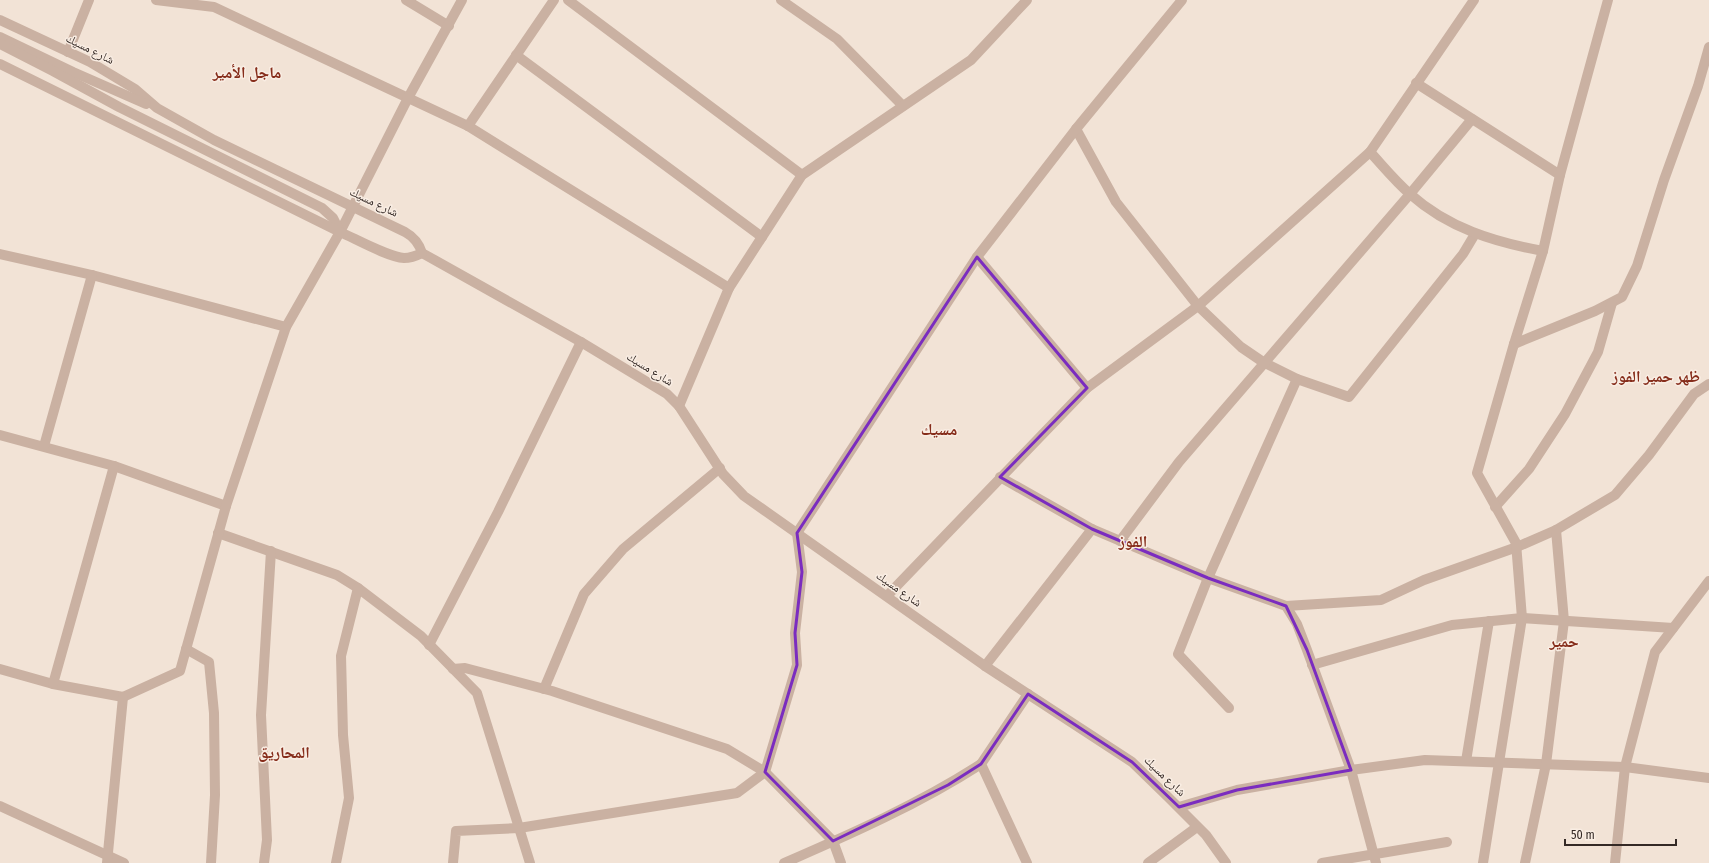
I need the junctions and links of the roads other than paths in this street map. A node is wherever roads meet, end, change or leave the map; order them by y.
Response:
1 (89, 0) edge
2 (156, 0) edge
3 (406, 0) edge
4 (462, 0) edge
5 (554, 0) edge
6 (568, 0) edge
7 (781, 0) edge
8 (1027, 0) edge
9 (1182, 0) edge
10 (1474, 0) edge
11 (1608, 0) edge
12 (0, 20) edge
13 (449, 26) junction
14 (0, 37) edge
15 (0, 44) edge
16 (1709, 47) edge
17 (68, 52) junction
18 (516, 55) junction
19 (0, 64) edge
20 (1416, 83) junction
21 (408, 98) junction
22 (903, 106) junction
23 (157, 108) junction
24 (1472, 119) junction
25 (468, 126) junction
26 (1076, 129) junction
27 (1370, 152) junction
28 (802, 175) junction
29 (1560, 175) junction
30 (1410, 194) junction
31 (354, 206) junction
32 (340, 232) junction
33 (1475, 234) junction
34 (762, 237) junction
35 (1543, 251) junction
36 (422, 253) junction
37 (0, 254) edge
38 (977, 257) junction
39 (92, 275) junction
40 (729, 288) junction
41 (1612, 303) junction
42 (1198, 306) junction
43 (286, 327) junction
44 (581, 342) junction
45 (1514, 344) junction
46 (1263, 362) junction
47 (1297, 379) junction
48 (1709, 384) edge
49 (1087, 388) junction
50 (679, 406) junction
51 (0, 435) edge
52 (44, 446) junction
53 (114, 466) junction
54 (720, 468) junction
55 (1000, 477) junction
56 (226, 506) junction
57 (1495, 507) junction
58 (1092, 529) junction
59 (1556, 530) junction
60 (218, 533) junction
61 (797, 533) junction
62 (1120, 541) junction
63 (1517, 547) junction
64 (271, 551) junction
65 (1208, 578) junction
66 (1709, 581) edge
67 (358, 588) junction
68 (886, 596) junction
69 (1286, 606) junction
70 (1522, 618) junction
71 (1489, 621) junction
72 (1564, 621) junction
73 (1673, 628) junction
74 (429, 645) junction
75 (186, 649) junction
76 (1312, 665) junction
77 (985, 666) junction
78 (0, 670) edge
79 (453, 670) junction
80 (52, 684) junction
81 (544, 689) junction
82 (1028, 694) junction
83 (123, 697) junction
84 (1229, 708) dead end
85 (1466, 761) junction
86 (1500, 762) junction
87 (981, 764) junction
88 (1546, 764) junction
89 (1625, 767) junction
90 (1351, 770) junction
91 (765, 772) junction
92 (1709, 778) edge
93 (0, 806) edge
94 (1179, 807) junction
95 (1197, 827) junction
96 (519, 828) junction
97 (833, 841) junction
98 (1447, 842) dead end
99 (107, 859) edge
100 (1375, 859) edge
101 (124, 863) edge
102 (211, 863) edge
103 (264, 863) edge
104 (336, 863) edge
105 (453, 863) edge
106 (530, 863) edge
107 (784, 863) edge
108 (841, 863) edge
109 (1027, 863) edge
110 (1148, 863) edge
111 (1226, 863) edge
112 (1322, 863) edge
113 (1483, 863) edge
114 (1525, 863) edge
115 (1615, 863) edge

1 - 17 street
2 - 21 street
3 - 13 street
4 - 13 street
5 - 18 street
6 - 28 street
7 - 22 street
8 - 22 street
9 - 26 street
10 - 20 street
11 - 29 street
12 - 17 street, شارع مسيك
13 - 21 street
14 - 23 street
15 - 32 street
16 - 41 street
17 - 23 street, شارع مسيك
18 - 25 street
18 - 34 street
19 - 32 street
20 - 24 street
20 - 27 street
21 - 25 street
21 - 31 street
22 - 28 street
23 - 31 street, شارع مسيك
24 - 29 street
24 - 30 street
25 - 40 street
26 - 38 street
26 - 42 street
27 - 30 street
27 - 42 street
28 - 34 street
29 - 35 street
30 - 33 street
30 - 46 street
31 - 32 street
31 - 36 street, شارع مسيك
32 - 36 street
32 - 43 street
33 - 35 street
33 - 47 street
34 - 40 street
35 - 45 street
36 - 44 street, شارع مسيك
37 - 39 street
38 - 49 street
38 - 61 street
39 - 43 street
39 - 52 street
40 - 50 street
41 - 45 street
41 - 57 street
42 - 46 street
42 - 49 street
43 - 56 street
44 - 50 street, شارع مسيك
44 - 74 street
45 - 57 street
46 - 47 street
46 - 62 street
47 - 65 street
48 - 59 street
49 - 55 street
50 - 54 street, شارع مسيك
51 - 52 street
52 - 53 street
53 - 56 street
53 - 80 street
54 - 61 street, شارع مسيك
54 - 81 street
55 - 58 street
55 - 68 street
56 - 60 street
57 - 63 street
58 - 62 street
58 - 77 street
59 - 63 street
59 - 72 street
60 - 64 street
60 - 75 street
61 - 68 street, شارع مسيك
61 - 91 street
62 - 65 street
63 - 69 street
63 - 70 street
64 - 67 street
64 - 103 street
65 - 69 street
65 - 84 street
66 - 73 street
67 - 74 street
67 - 104 street
68 - 77 street, شارع مسيك
69 - 76 street
70 - 71 street
70 - 72 street
70 - 86 street
71 - 76 street
71 - 85 street
72 - 73 street
72 - 88 street
73 - 89 street
74 - 79 street
75 - 83 street
75 - 102 street
76 - 90 street
77 - 82 street, شارع مسيك
78 - 80 street
79 - 81 street
79 - 96 street
80 - 83 street
81 - 91 street
82 - 87 street
82 - 94 street, شارع مسيك
83 - 99 street
85 - 86 street
85 - 90 street
86 - 88 street
86 - 113 street
87 - 97 street
87 - 109 street
88 - 89 street
88 - 114 street
89 - 92 street
89 - 115 street
90 - 94 street
90 - 100 street
91 - 96 street
91 - 97 street
93 - 99 street
94 - 95 street, شارع مسيك
95 - 110 street
95 - 111 street, شارع مسيك
96 - 105 street
96 - 106 street
97 - 107 street
97 - 108 street
98 - 100 street
99 - 101 street
100 - 112 street

